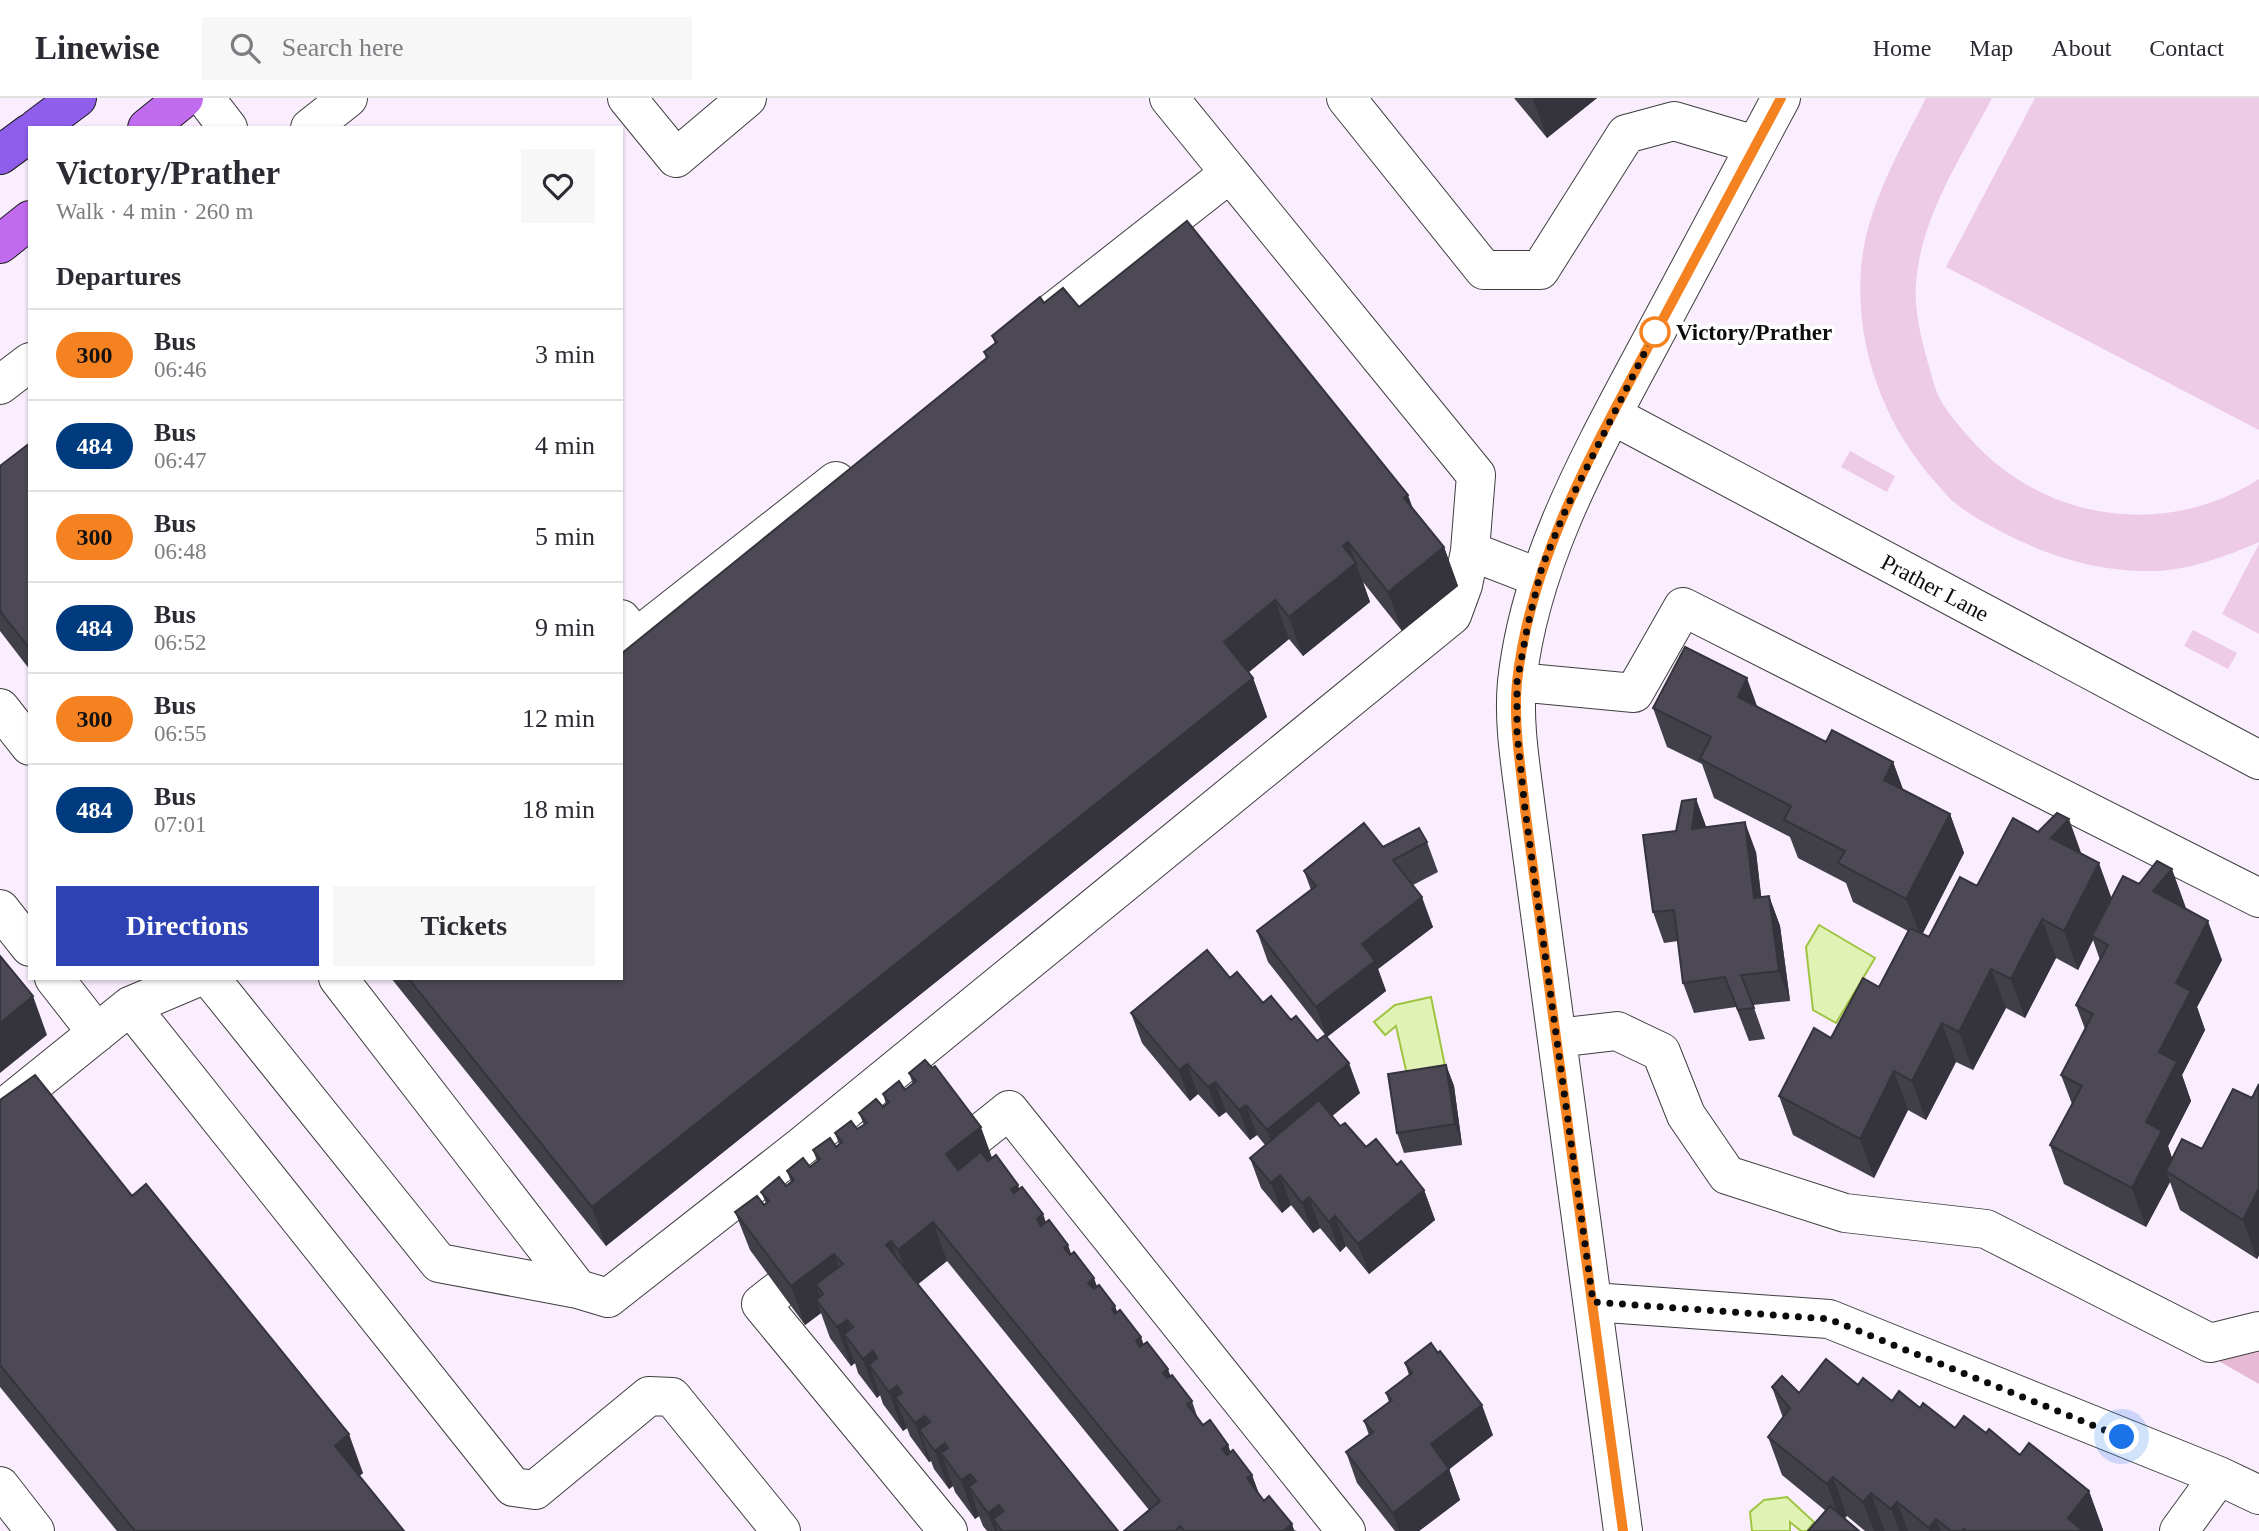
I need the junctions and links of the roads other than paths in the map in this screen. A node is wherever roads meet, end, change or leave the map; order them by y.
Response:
1 (77, 98) edge
2 (184, 98) edge
3 (205, 98) edge
4 (348, 98) edge
5 (628, 98) edge
6 (747, 98) edge
7 (1169, 98) edge
8 (1346, 98) edge
9 (1781, 98) edge
10 (40, 126) edge
11 (149, 126) edge
12 (226, 126) edge
13 (313, 126) edge
14 (28, 134) edge
15 (1755, 145) junction
16 (0, 155) edge
17 (1230, 173) junction
18 (28, 222) edge
19 (0, 244) edge
20 (1008, 347) edge
21 (28, 364) edge
22 (0, 385) edge
23 (1612, 415) junction
24 (867, 456) edge
25 (1470, 551) junction
26 (1540, 578) junction
27 (626, 635) edge
28 (1517, 682) junction
29 (0, 708) edge
30 (28, 743) edge
31 (2259, 760) edge
32 (2259, 898) edge
33 (0, 908) edge
34 (28, 944) edge
35 (56, 980) edge
36 (191, 980) edge
37 (212, 980) edge
38 (340, 980) edge
39 (130, 1006) junction
40 (97, 1033) junction
41 (1557, 1038) junction
42 (0, 1111) edge
43 (974, 1138) edge
44 (578, 1289) junction
45 (779, 1290) edge
46 (1593, 1302) junction
47 (2259, 1331) edge
48 (2220, 1476) junction
49 (0, 1486) edge
50 (2259, 1495) edge
51 (36, 1531) edge
52 (781, 1531) edge
53 (948, 1531) edge
54 (1346, 1531) edge
55 (1623, 1531) edge
56 (2179, 1531) edge

1 - 10 highway
2 - 11 main road
3 - 12 street
4 - 13 street
5 - 6 street
7 - 17 street
8 - 15 street
9 - 15 street
14 - 16 highway
15 - 23 street
17 - 20 street
17 - 25 street
18 - 19 main road
21 - 22 street
23 - 26 street
23 - 31 street, Prather Lane
24 - 27 street
25 - 26 street
25 - 44 street
26 - 28 street
28 - 32 street
28 - 41 street
29 - 30 street
33 - 34 street
35 - 40 street
36 - 39 street
37 - 44 street
38 - 44 street
39 - 40 street
39 - 52 street
40 - 42 street
41 - 46 street
41 - 47 street
43 - 54 street
45 - 53 street
46 - 48 street
46 - 55 street
48 - 50 street
48 - 56 street
49 - 51 street

